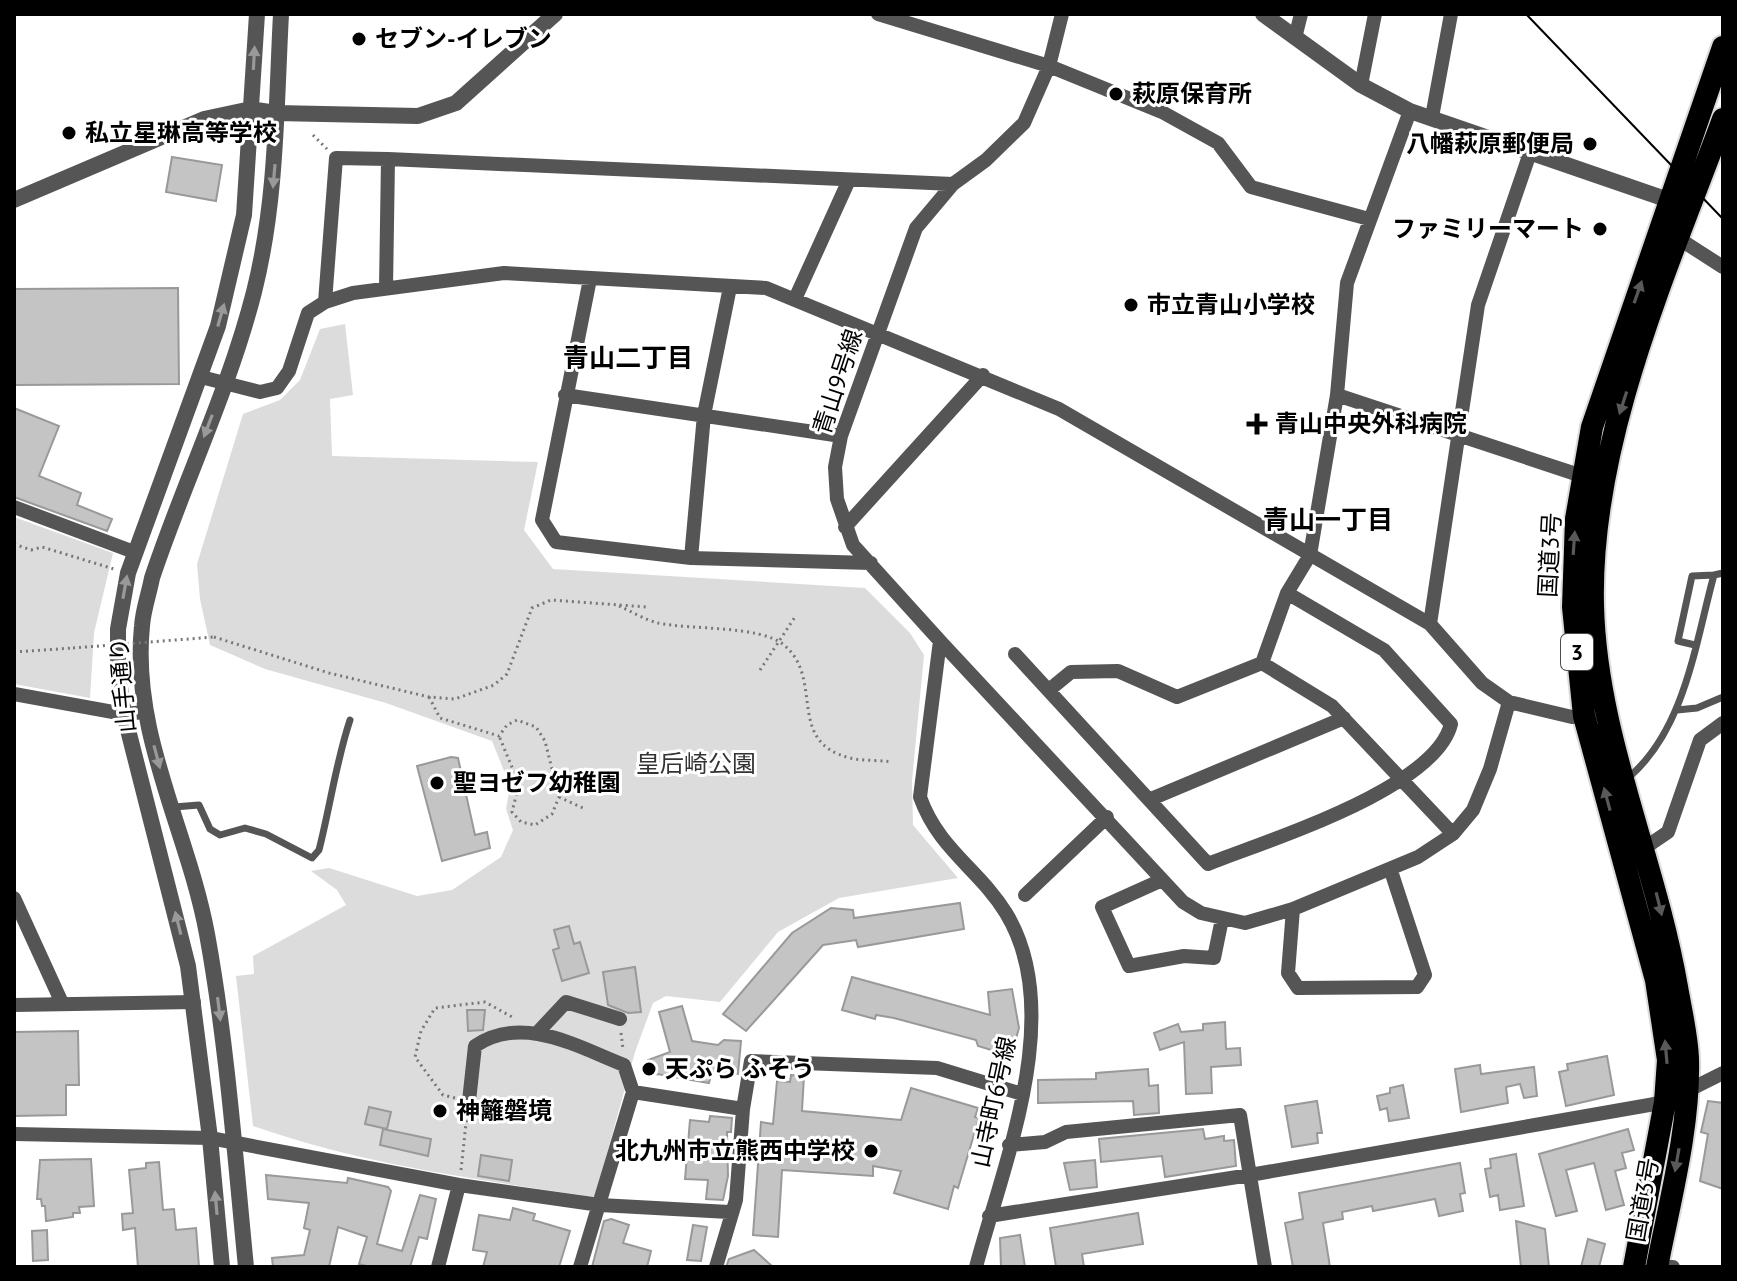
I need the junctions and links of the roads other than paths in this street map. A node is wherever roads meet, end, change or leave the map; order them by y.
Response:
1 (257, 14) edge
2 (281, 14) edge
3 (555, 14) edge
4 (878, 14) edge
5 (1062, 14) edge
6 (1263, 14) edge
7 (1301, 14) edge
8 (1375, 14) edge
9 (1451, 14) edge
10 (1295, 38) junction
11 (1723, 47) edge
12 (1049, 66) junction
13 (1361, 85) junction
14 (251, 109) junction
15 (1410, 111) junction
16 (276, 113) junction
17 (1432, 117) junction
18 (1723, 119) edge
19 (1530, 153) junction
20 (388, 159) junction
21 (849, 180) junction
22 (953, 184) junction
23 (14, 200) edge
24 (1680, 204) junction
25 (1369, 219) junction
26 (1670, 233) junction
27 (1723, 267) edge
28 (590, 279) junction
29 (730, 287) junction
30 (386, 288) junction
31 (795, 299) junction
32 (325, 302) junction
33 (876, 333) junction
34 (983, 375) junction
35 (201, 377) junction
36 (224, 383) junction
37 (565, 395) junction
38 (1337, 395) junction
39 (704, 415) junction
40 (841, 436) junction
41 (1460, 437) junction
42 (1582, 476) junction
43 (14, 507) edge
44 (845, 527) junction
45 (134, 552) junction
46 (1310, 555) junction
47 (691, 558) junction
48 (871, 563) junction
49 (1719, 574) edge
50 (1287, 593) junction
51 (1430, 624) junction
52 (940, 641) junction
53 (1695, 645) junction
54 (1015, 654) dead end
55 (1262, 663) junction
56 (1049, 690) junction
57 (14, 694) edge
58 (1723, 697) edge
59 (1509, 702) junction
60 (1677, 710) junction
61 (145, 712) junction
62 (1607, 712) junction
63 (124, 714) junction
64 (1584, 716) junction
65 (1344, 718) junction
66 (350, 720) dead end
67 (1723, 723) edge
68 (1402, 780) junction
69 (1623, 782) junction
70 (1151, 799) junction
71 (171, 807) junction
72 (1107, 817) junction
73 (1453, 834) junction
74 (1643, 849) junction
75 (1391, 871) junction
76 (1162, 880) junction
77 (1025, 895) dead end
78 (14, 898) edge
79 (1293, 909) junction
80 (1222, 919) junction
81 (194, 1002) junction
82 (62, 1003) junction
83 (14, 1005) edge
84 (620, 1019) road end
85 (538, 1032) junction
86 (1723, 1073) edge
87 (1687, 1088) junction
88 (633, 1092) junction
89 (1022, 1094) junction
90 (469, 1101) road end
91 (1665, 1102) junction
92 (743, 1109) junction
93 (14, 1134) edge
94 (210, 1138) junction
95 (234, 1142) junction
96 (1009, 1145) junction
97 (1250, 1175) junction
98 (459, 1185) junction
99 (600, 1205) junction
100 (729, 1212) junction
101 (989, 1216) junction
102 (1660, 1266) edge
103 (222, 1267) edge
104 (246, 1267) edge
105 (438, 1267) edge
106 (580, 1267) edge
107 (716, 1267) edge
108 (976, 1267) edge
109 (1265, 1267) edge
110 (1634, 1267) edge

14 -> 1 street, 山手通り
2 - 16 street, 山手通り
3 - 16 street
4 - 12 street
5 - 12 street, 青山9号線
6 - 10 street
7 - 10 street
8 - 13 street
9 - 17 street
10 - 13 street
11 - 24 highway, 国道3号 / 3
12 - 22 street, 青山9号線
12 - 25 street
13 - 15 street
14 - 16 street
14 - 23 street
35 -> 14 street, 山手通り
15 - 17 street
15 - 25 street
16 -> 36 street, 山手通り
17 - 19 street
18 - 24 highway, 国道3号 / 3
19 - 24 street
19 - 41 street
20 - 21 street
20 - 30 street
20 - 32 street
21 - 22 street
21 - 31 street
22 - 33 street, 青山9号線
24 - 26 highway, 国道3号 / 3
25 - 38 street
26 - 27 street
42 -> 26 highway, 国道3号 / 3
26 -> 62 highway, 国道3号 / 3
28 - 29 street
28 - 30 street
28 - 37 street
29 - 31 street
29 - 39 street
30 - 32 street
31 - 33 street
32 - 36 street
33 - 34 street
33 - 40 street, 青山9号線
34 - 44 street
34 - 46 street
35 - 36 street
35 - 45 street, 山手通り
36 -> 61 street, 山手通り
37 - 39 street
37 - 47 street
38 - 41 street
38 - 46 street
39 - 40 street
39 - 47 street
40 - 44 street, 青山9号線
41 - 42 street
41 - 51 street
64 -> 42 highway, 国道3号 / 3
43 - 45 street
44 - 48 street, 青山9号線
63 -> 45 street, 山手通り
46 - 50 street
46 - 51 street
47 - 48 street
48 - 52 street, 青山9号線
49 - 53 lane
49 - 53 lane
50 - 55 street
50 - 68 street
51 - 59 street
52 - 72 street, 青山9号線
52 - 89 street, 山寺町6号線
53 - 60 lane
54 - 56 street
55 - 56 street
55 - 65 street
56 - 70 street
57 - 63 street
58 - 60 lane
59 - 64 street
59 - 73 street
60 - 69 lane
61 - 63 street
61 -> 71 street, 山手通り
62 - 64 street
62 - 69 highway, 国道3号 / 3
81 -> 63 street, 山手通り
91 -> 64 highway, 国道3号 / 3
65 - 68 street
65 - 70 street
66 - 71 lane
67 - 74 street
68 - 70 street
68 - 73 street
69 - 74 highway, 国道3号 / 3
71 -> 95 street, 山手通り
72 - 76 street, 青山9号線
72 - 77 street
73 - 75 street
74 -> 87 highway, 国道3号 / 3
75 - 79 street
75 - 79 street
76 - 80 street, 青山9号線
76 - 80 street
78 - 82 street
79 - 80 street
81 - 82 street
81 - 94 street, 山手通り
82 - 83 street
84 - 85 street
85 - 88 street
85 - 90 street
86 - 87 street
87 - 91 street
87 -> 102 highway, 国道3号 / 3
88 - 92 street
88 - 99 street
89 - 92 street
89 - 96 street, 山寺町6号線
91 - 97 street
91 - 110 highway, 国道3号 / 3
92 - 100 street
93 - 94 street
94 - 95 street
103 -> 94 street, 山手通り
95 - 98 street
95 - 104 street, 山手通り
96 - 97 street
96 - 101 street, 山寺町6号線
97 - 101 street
97 - 109 street
98 - 99 street
98 - 105 street
99 - 100 street
99 - 106 street
100 - 107 street
101 - 108 street, 山寺町6号線

